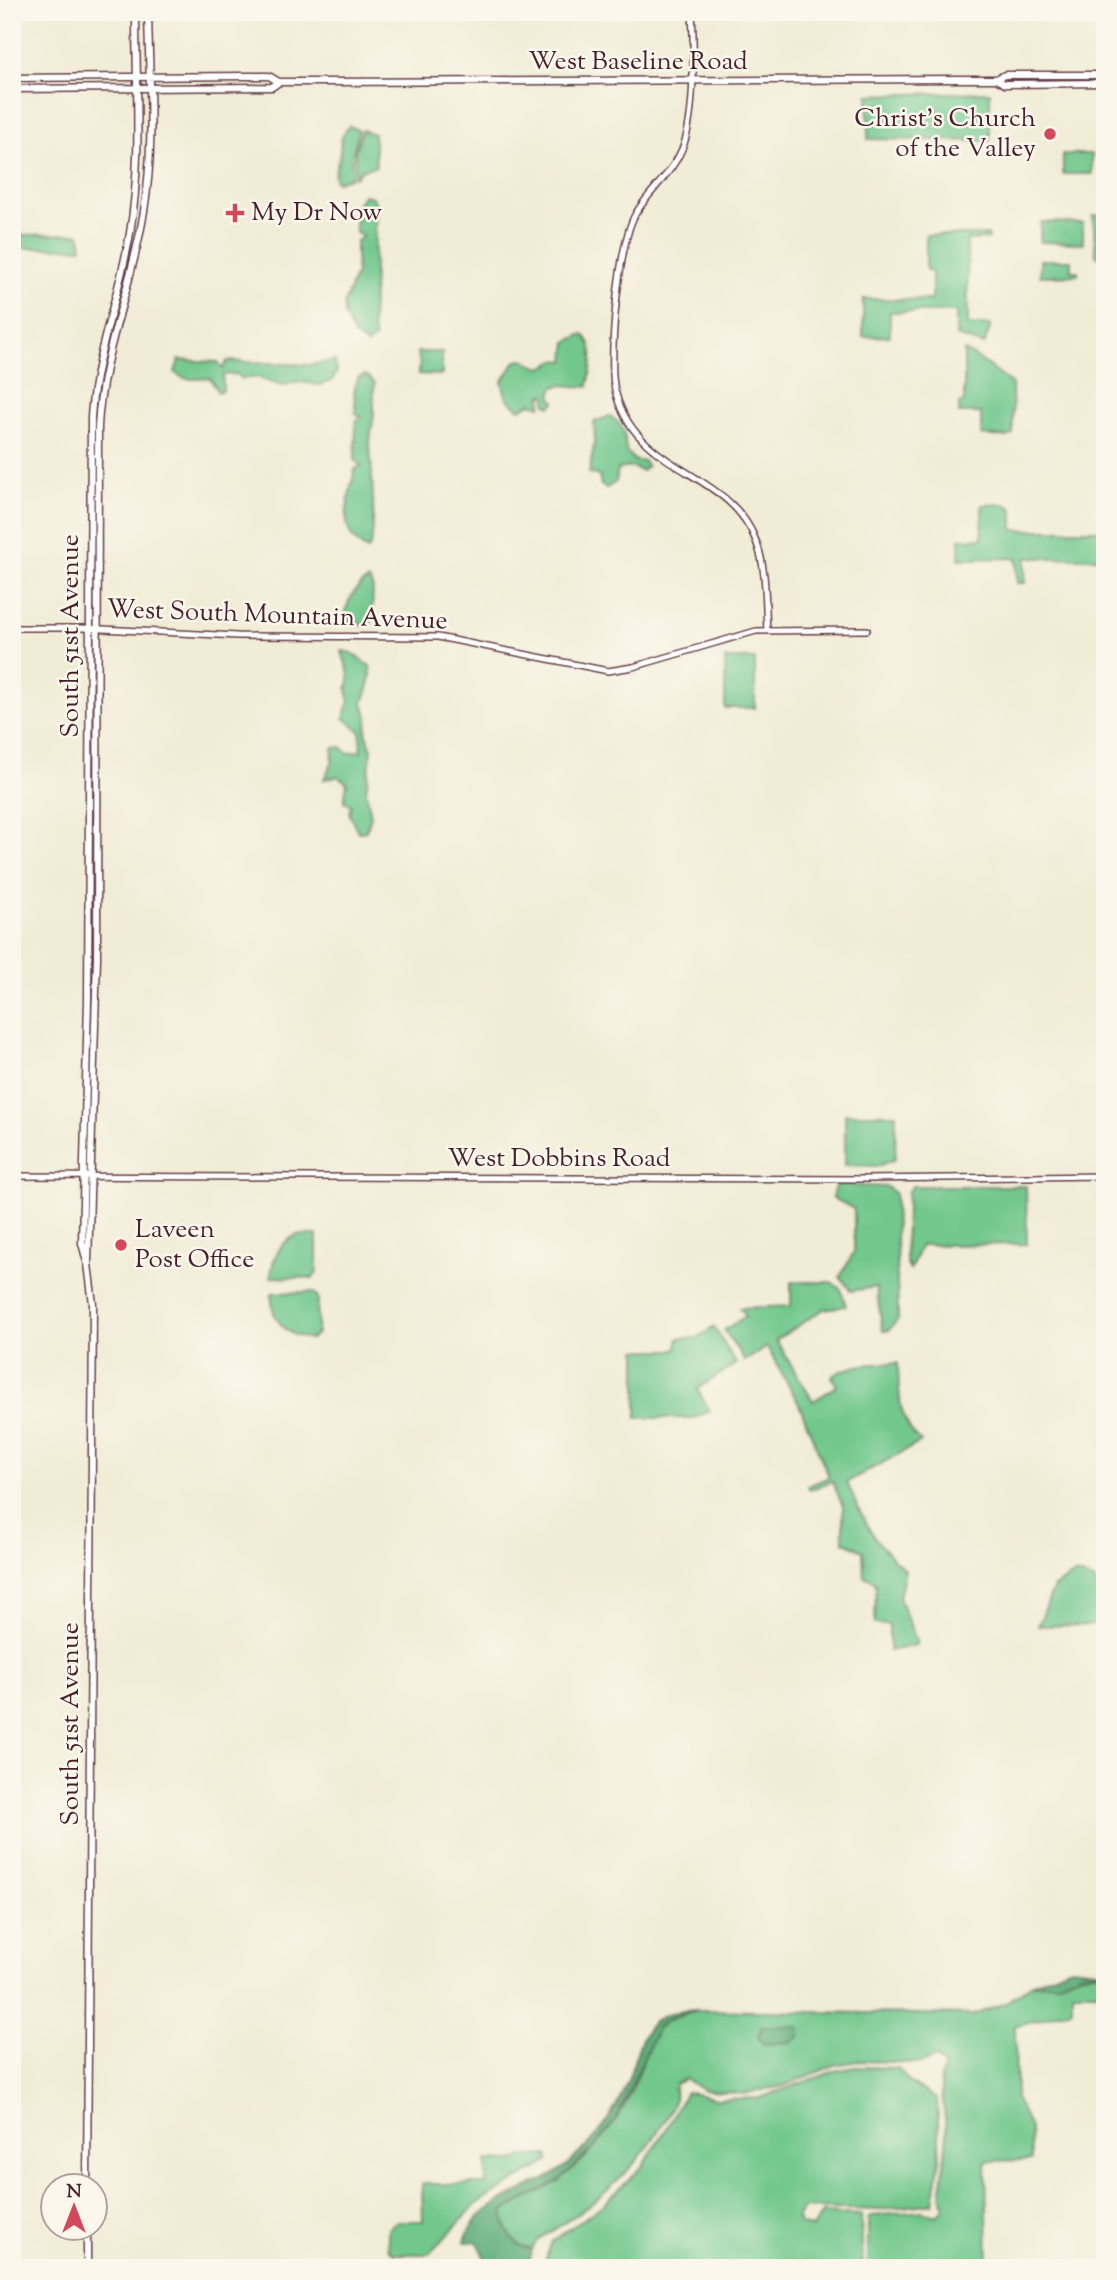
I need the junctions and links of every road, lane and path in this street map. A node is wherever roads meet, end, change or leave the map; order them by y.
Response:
1 (136, 12) edge
2 (148, 12) edge
3 (692, 12) edge
4 (136, 75) junction
5 (149, 75) junction
6 (1105, 75) edge
7 (12, 78) edge
8 (996, 79) junction
9 (692, 81) junction
10 (279, 82) junction
11 (1105, 83) edge
12 (136, 88) junction
13 (149, 88) junction
14 (12, 89) edge
15 (12, 628) edge
16 (94, 629) junction
17 (767, 630) junction
18 (867, 630) dead end
19 (85, 1056) junction
20 (92, 1095) junction
21 (12, 1176) edge
22 (86, 1176) junction
23 (1105, 1176) edge
24 (87, 2172) edge
25 (87, 2242) edge
26 (87, 2268) edge

1 - 4 main road, South 51st Avenue
2 - 5 main road, South 51st Avenue
3 - 9 street
4 - 5 main road, West Baseline Road
4 - 7 main road, West Baseline Road
4 - 12 main road, South 51st Avenue
5 - 10 main road, West Baseline Road
5 - 13 main road, South 51st Avenue
6 - 8 main road, West Baseline Road
8 - 9 main road, West Baseline Road
8 - 11 main road, West Baseline Road
9 - 10 main road, West Baseline Road
9 - 17 street
10 - 13 main road, West Baseline Road
12 - 13 main road, West Baseline Road
12 - 14 main road, West Baseline Road
12 - 16 main road, South 51st Avenue
13 - 16 main road, South 51st Avenue
15 - 16 street, West South Mountain Avenue
16 - 17 street, West South Mountain Avenue
16 - 19 main road, South 51st Avenue
16 - 20 main road, South 51st Avenue
17 - 18 street, West South Mountain Avenue
19 - 20 main road
19 - 22 main road, South 51st Avenue
20 - 22 main road, South 51st Avenue
21 - 22 street, West Dobbins Road
22 - 23 street, West Dobbins Road
22 - 24 main road, South 51st Avenue
25 - 26 main road

